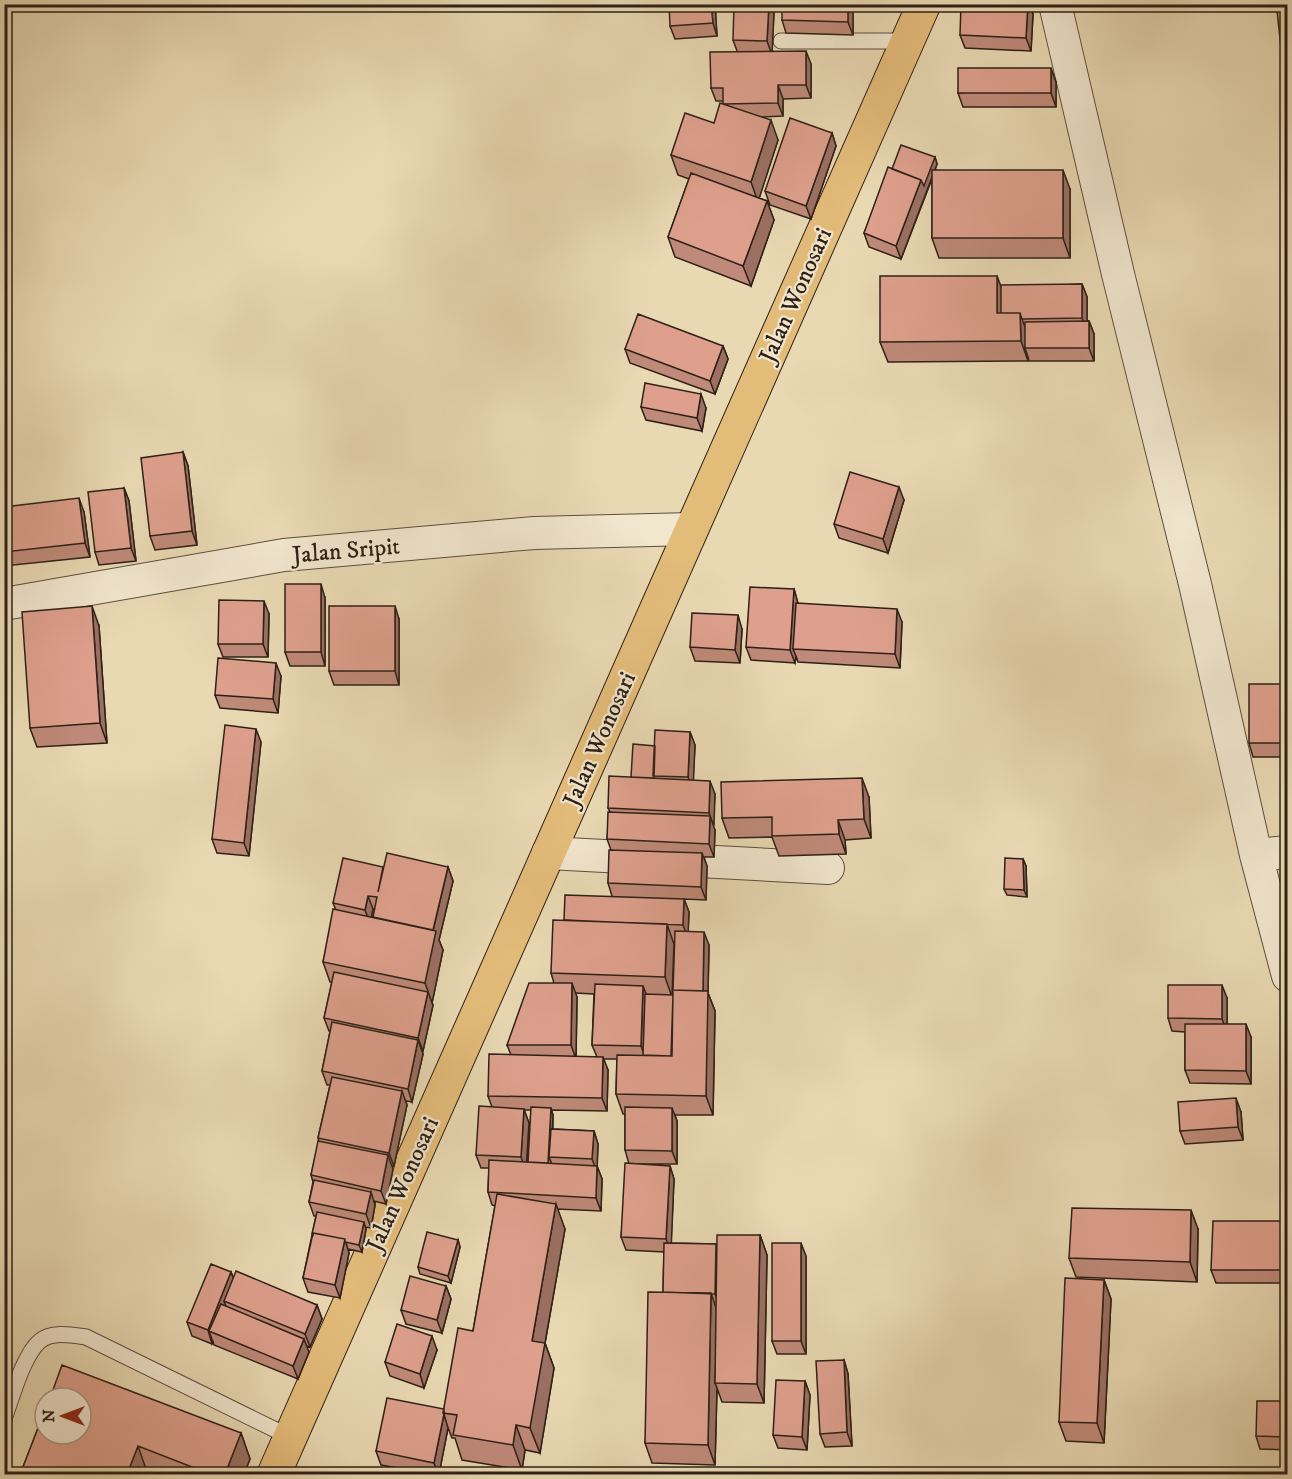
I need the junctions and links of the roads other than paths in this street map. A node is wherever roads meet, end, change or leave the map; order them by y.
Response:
1 (924, 4) edge
2 (1055, 4) edge
3 (781, 41) dead end
4 (907, 41) junction
5 (691, 530) junction
6 (4, 604) edge
7 (1287, 852) edge
8 (548, 853) junction
9 (1256, 855) junction
10 (828, 868) dead end
11 (1287, 976) edge
12 (4, 1419) edge
13 (290, 1437) junction
14 (274, 1474) edge

1 - 4 highway, Jalan Wonosari
2 - 9 street
3 - 4 lane
4 - 5 highway, Jalan Wonosari
5 - 6 street, Jalan Sripit
5 - 8 highway, Jalan Wonosari
7 - 9 street
8 - 10 street
8 - 13 highway, Jalan Wonosari
9 - 11 street
12 - 13 lane
13 - 14 highway, Jalan Wonosari

